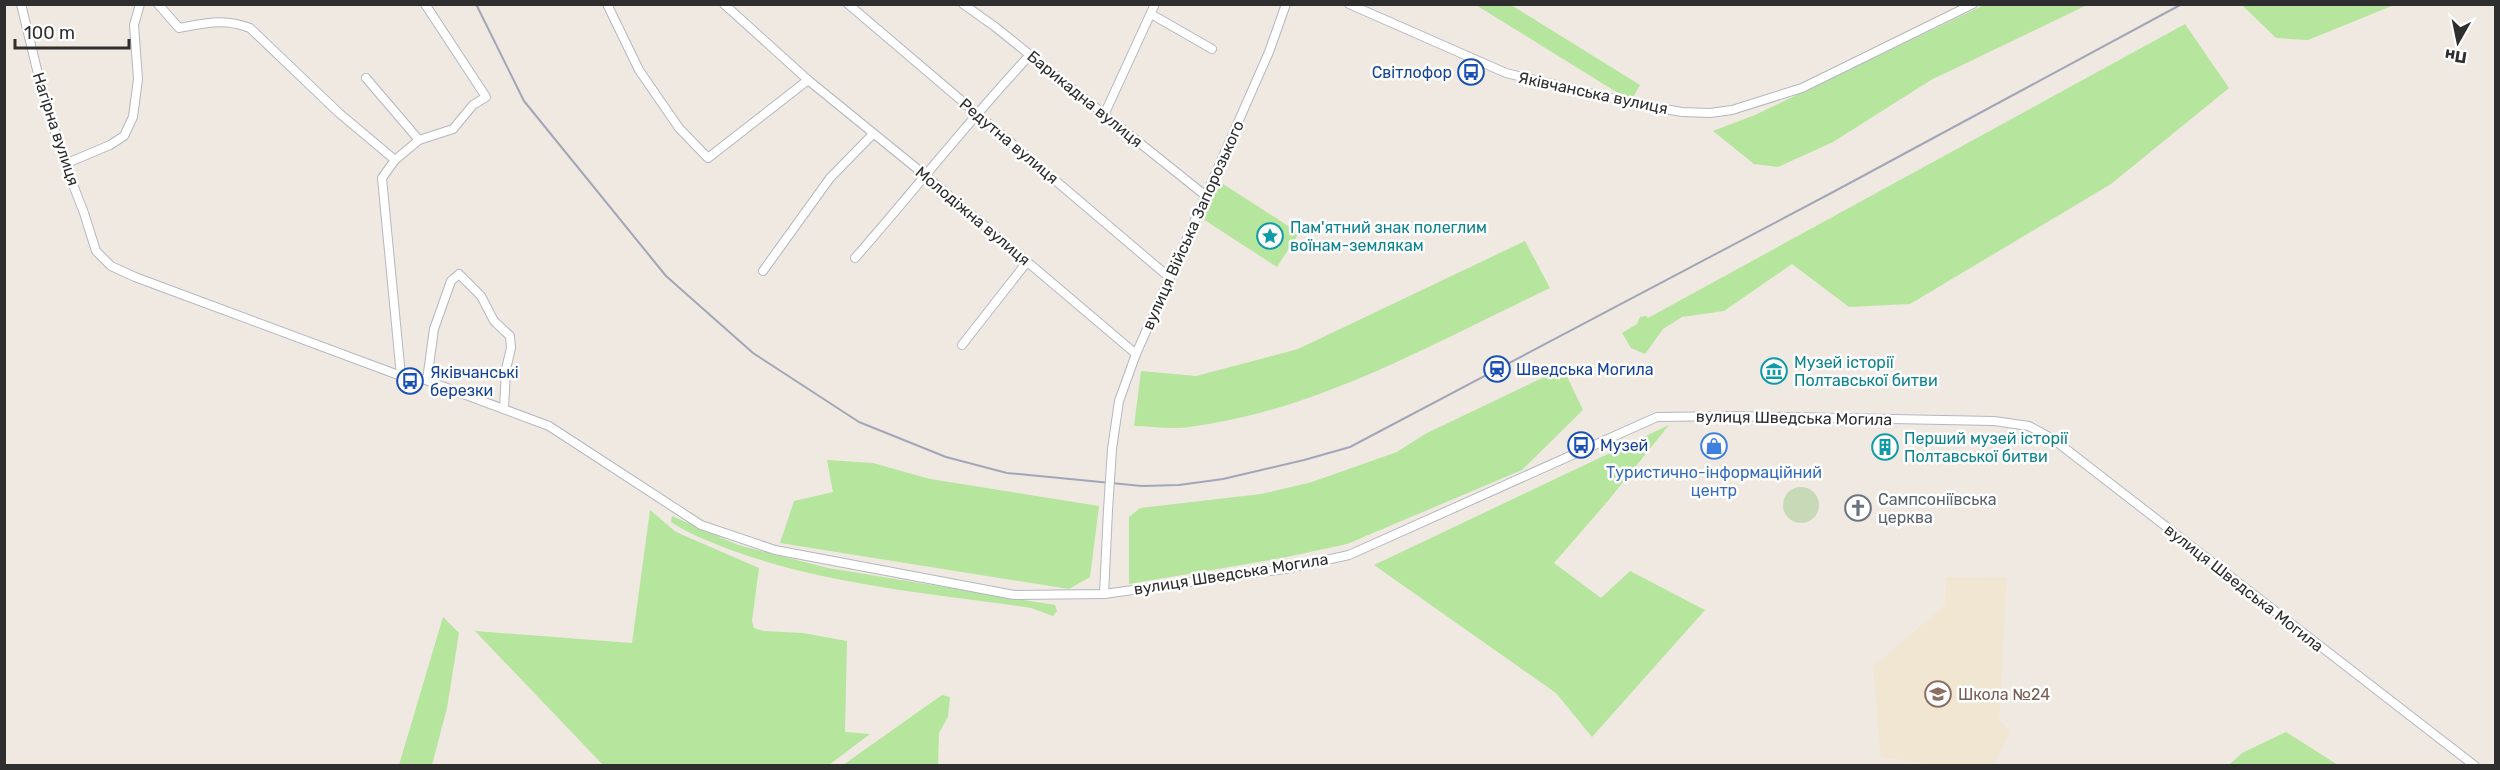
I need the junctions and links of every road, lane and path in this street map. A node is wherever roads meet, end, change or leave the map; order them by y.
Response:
1 (21, 4) edge
2 (140, 4) edge
3 (158, 4) edge
4 (425, 4) edge
5 (724, 4) edge
6 (848, 4) edge
7 (963, 4) edge
8 (1155, 4) edge
9 (1286, 4) edge
10 (1348, 4) edge
11 (1973, 4) edge
12 (610, 5) edge
13 (1151, 14) junction
14 (1212, 49) dead end
15 (1030, 55) junction
16 (366, 78) dead end
17 (808, 80) junction
18 (976, 113) junction
19 (1104, 116) junction
20 (873, 134) junction
21 (419, 140) junction
22 (395, 160) junction
23 (65, 164) junction
24 (926, 176) junction
25 (1206, 196) junction
26 (96, 251) joint
27 (855, 258) dead end
28 (1027, 262) junction
29 (763, 271) dead end
30 (1170, 279) junction
31 (962, 345) dead end
32 (1137, 354) junction
33 (401, 376) junction
34 (427, 380) junction
35 (504, 409) junction
36 (1104, 594) junction
37 (2475, 765) edge

1 - 23 street, Нагірна вулиця
2 - 23 street
3 - 22 street
4 - 21 street
5 - 17 street, Молодіжна вулиця
6 - 18 street, Редутна вулиця
7 - 15 street, Барикадна вулиця
8 - 13 street
9 - 25 street, вулиця Війська Запорозького
10 - 11 street, Яківчанська вулиця
12 - 17 street
13 - 14 street
13 - 19 street
15 - 18 street
15 - 19 street, Барикадна вулиця
16 - 21 street
17 - 20 street, Молодіжна вулиця
18 - 24 street
18 - 30 street, Редутна вулиця
19 - 25 street, Барикадна вулиця
20 - 24 street, Молодіжна вулиця
20 - 29 street
21 - 22 street
22 - 33 street
23 - 26 street, Нагірна вулиця
24 - 27 street
24 - 28 street, Молодіжна вулиця
25 - 30 street, вулиця Війська Запорозького
26 - 33 street, вулиця Шведська Могила
28 - 31 street
28 - 32 street, Молодіжна вулиця
30 - 32 street, вулиця Війська Запорозького
32 - 36 street, вулиця Війська Запорозького, bridge
33 - 34 street, вулиця Шведська Могила
34 - 35 street, вулиця Шведська Могила
34 - 35 street
35 - 36 street, вулиця Шведська Могила
36 - 37 street, вулиця Шведська Могила

